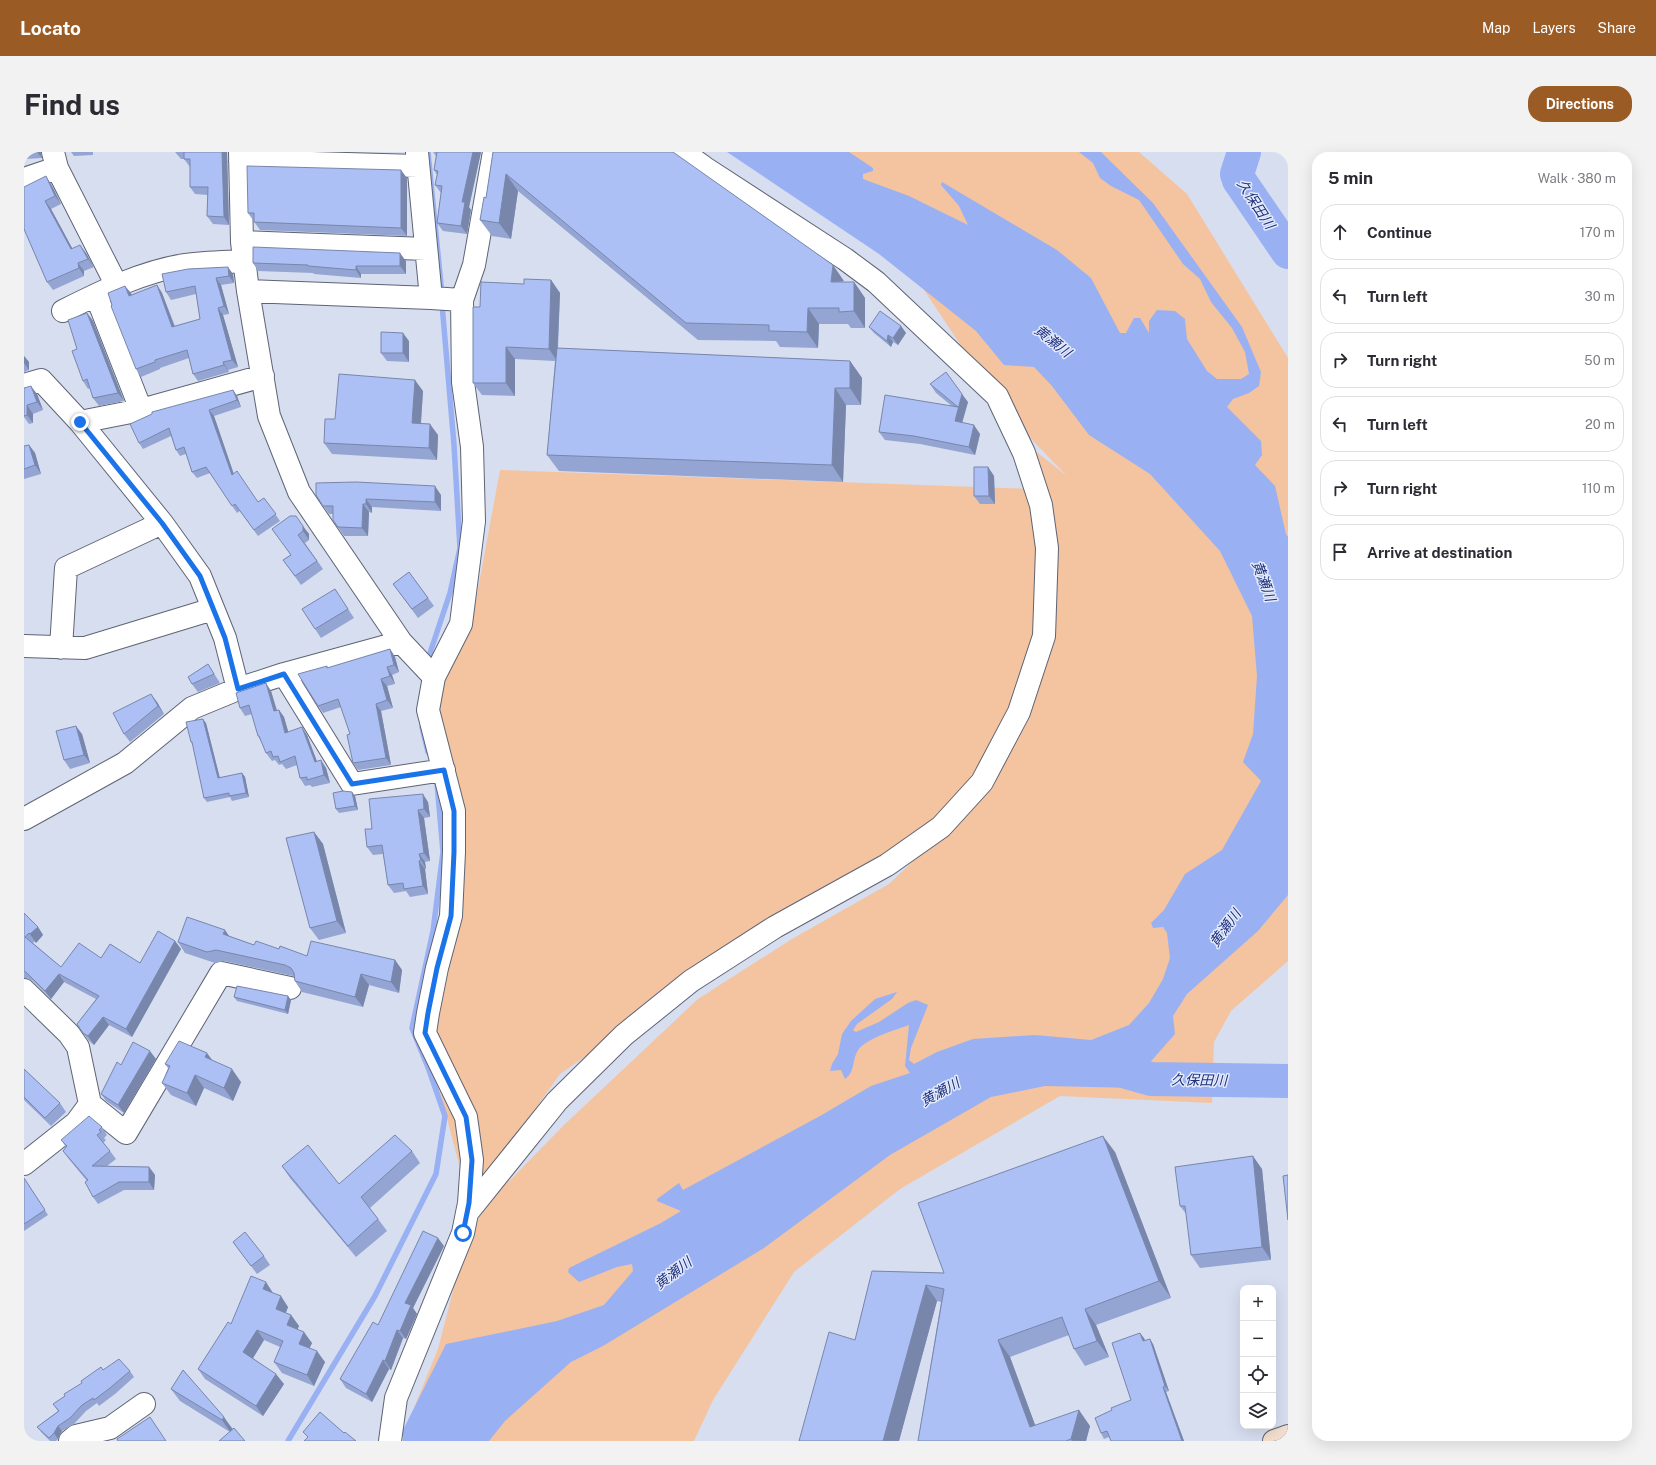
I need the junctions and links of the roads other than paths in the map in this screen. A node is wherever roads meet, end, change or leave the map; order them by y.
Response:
1 (494, 152) edge
2 (683, 152) edge
3 (240, 157) edge
4 (418, 159) edge
5 (55, 160) edge
6 (24, 179) edge
7 (426, 249) junction
8 (244, 251) junction
9 (117, 286) junction
10 (248, 291) junction
11 (96, 295) junction
12 (448, 299) junction
13 (63, 311) dead end
14 (263, 376) junction
15 (24, 385) edge
16 (141, 410) junction
17 (80, 422) junction
18 (162, 523) junction
19 (213, 609) junction
20 (401, 642) junction
21 (24, 646) edge
22 (61, 648) junction
23 (284, 674) junction
24 (434, 677) junction
25 (238, 689) junction
26 (444, 770) junction
27 (24, 819) edge
28 (290, 988) dead end
29 (24, 990) edge
30 (90, 1104) junction
31 (24, 1164) edge
32 (467, 1213) junction
33 (144, 1404) dead end
34 (1288, 1436) edge
35 (70, 1441) edge
36 (390, 1441) edge
37 (1274, 1441) edge

1 - 12 street
2 - 32 street
3 - 4 street
3 - 8 street
4 - 7 street
5 - 6 street
5 - 9 street
7 - 8 street
7 - 12 street
8 - 9 street
8 - 10 street
9 - 11 street
10 - 12 street
10 - 14 street
11 - 13 street
11 - 16 street
12 - 24 street
14 - 16 street
14 - 20 street
15 - 17 street
16 - 17 street
17 - 18 street
18 - 19 street
18 - 22 street
19 - 22 street
19 - 25 street
20 - 23 street
20 - 24 street
21 - 22 street
23 - 25 street
23 - 26 street
24 - 26 street
25 - 27 street
26 - 32 street
28 - 30 street
29 - 30 street
30 - 31 street
32 - 36 street
33 - 35 street
34 - 37 main road

